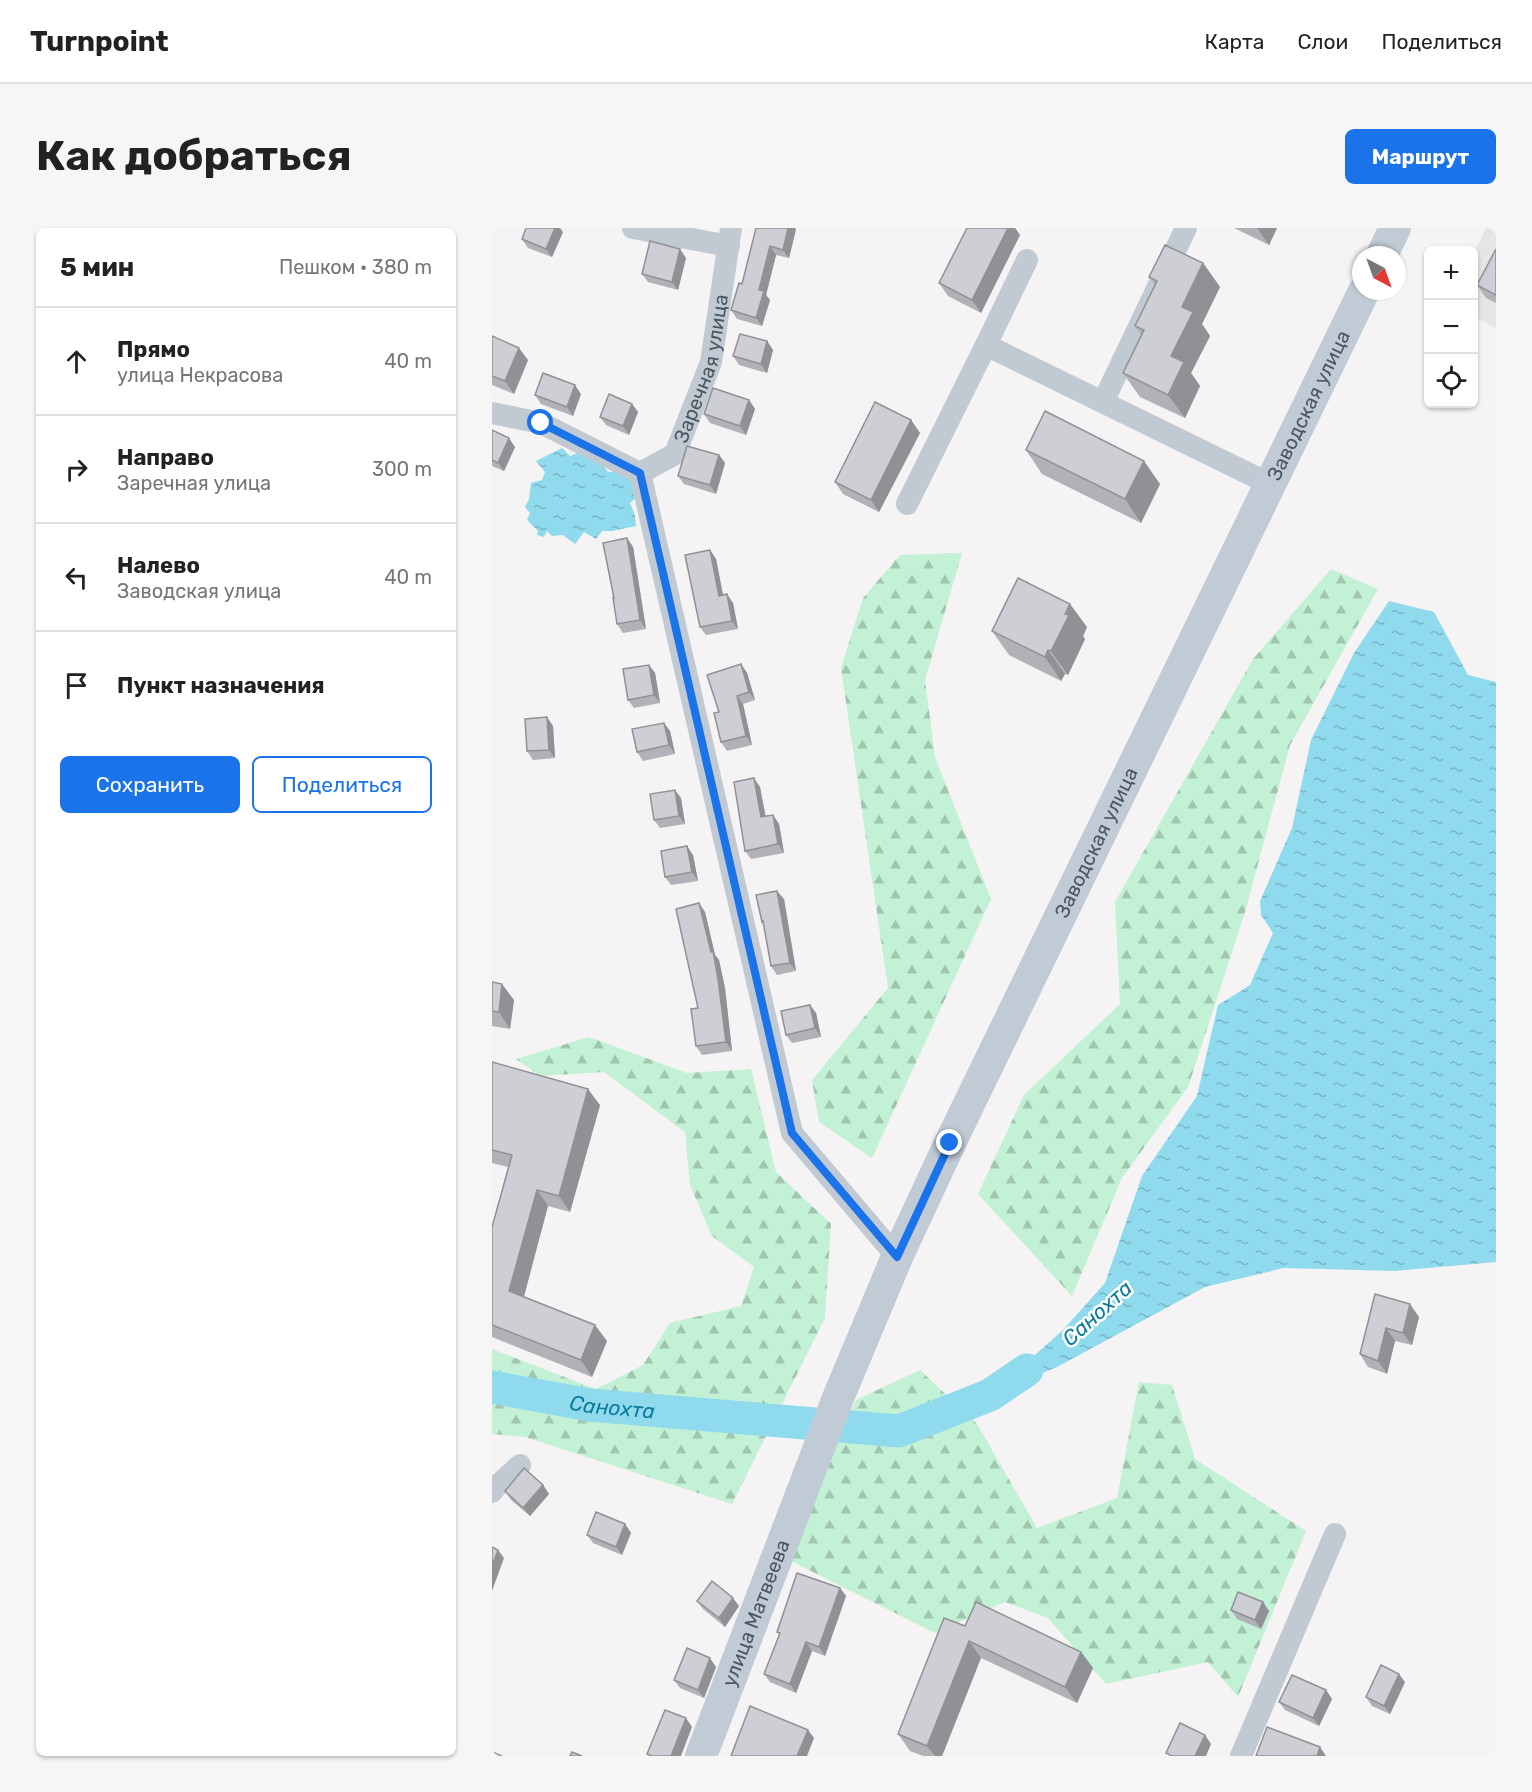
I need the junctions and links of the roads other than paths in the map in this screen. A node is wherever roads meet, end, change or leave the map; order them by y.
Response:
1 (633, 228) edge
2 (1186, 228) edge
3 (1395, 228) edge
4 (730, 237) edge
5 (1386, 246) edge
6 (1028, 260) dead end
7 (1360, 300) edge
8 (986, 345) junction
9 (1103, 402) junction
10 (492, 412) edge
11 (640, 473) junction
12 (1270, 484) junction
13 (907, 504) dead end
14 (897, 1257) junction
15 (838, 1398) joint
16 (520, 1465) dead end
17 (492, 1492) edge
18 (1335, 1534) dead end
19 (701, 1756) edge
20 (1241, 1756) edge

1 - 4 street
2 - 9 street
3 - 5 main road
4 - 11 street, Заречная улица
6 - 8 street
7 - 12 main road, Заводская улица
8 - 9 street
8 - 13 street
9 - 12 street
10 - 11 street
11 - 14 street
12 - 14 main road, Заводская улица
14 - 15 main road, Заводская улица
15 - 19 main road, улица Матвеева
16 - 17 street
18 - 20 street

